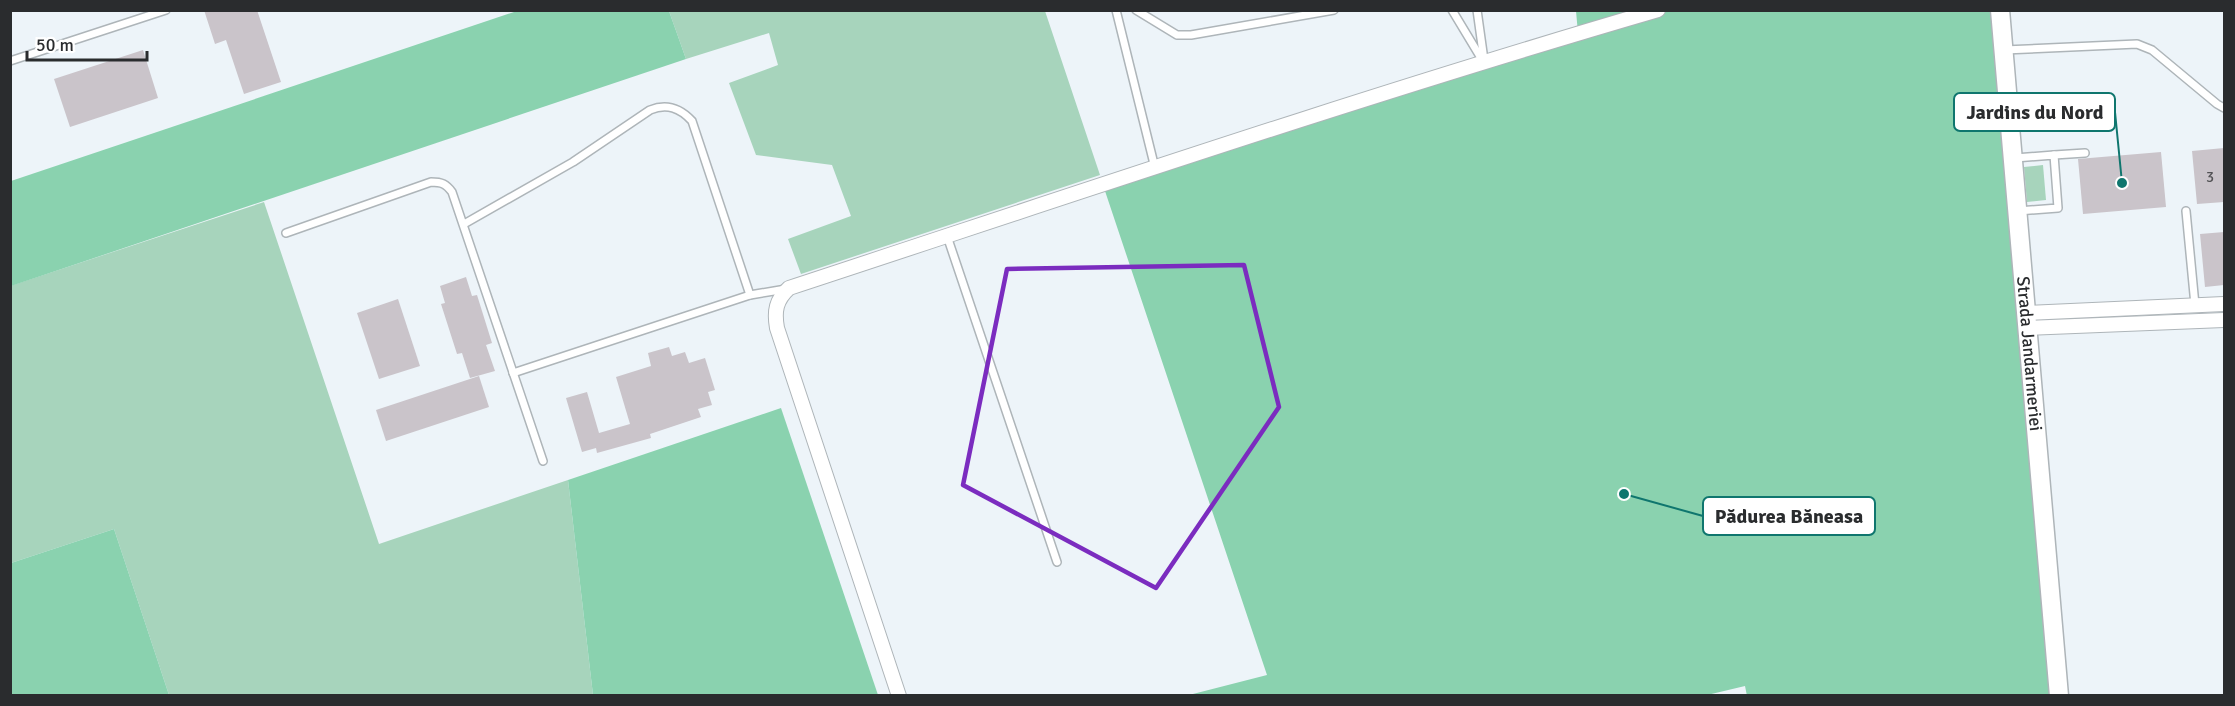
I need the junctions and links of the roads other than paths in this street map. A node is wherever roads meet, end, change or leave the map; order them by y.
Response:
1 (166, 10) edge
2 (1116, 10) edge
3 (1136, 10) edge
4 (1334, 10) edge
5 (1452, 10) edge
6 (1478, 10) edge
7 (1659, 10) edge
8 (2000, 10) edge
9 (2004, 50) junction
10 (10, 60) edge
11 (1484, 63) junction
12 (2224, 108) edge
13 (2085, 153) dead end
14 (2054, 155) junction
15 (2013, 159) junction
16 (1155, 168) junction
17 (2017, 211) junction
18 (2186, 211) dead end
19 (464, 224) junction
20 (286, 233) dead end
21 (947, 236) junction
22 (789, 288) junction
23 (750, 296) junction
24 (2224, 304) edge
25 (2195, 305) junction
26 (2224, 320) edge
27 (2027, 321) junction
28 (513, 373) junction
29 (543, 461) dead end
30 (1057, 562) dead end
31 (899, 696) edge
32 (2059, 696) edge

1 - 10 lane
2 - 16 lane
3 - 4 lane
5 - 11 lane
6 - 11 lane
7 - 11 street
8 - 9 street, Strada Jandarmeriei
9 - 12 lane
9 - 15 street, Strada Jandarmeriei
11 - 16 street
13 - 14 lane
14 - 15 lane
14 - 17 lane
15 - 17 street, Strada Jandarmeriei
16 - 21 street
17 - 27 street, Strada Jandarmeriei
18 - 25 lane
19 - 20 lane
19 - 23 lane
19 - 28 lane
21 - 22 street
21 - 30 lane
22 - 23 lane
22 - 31 street
23 - 28 lane
24 - 25 street
25 - 27 street
26 - 27 street
27 - 32 street, Strada Jandarmeriei
28 - 29 lane

